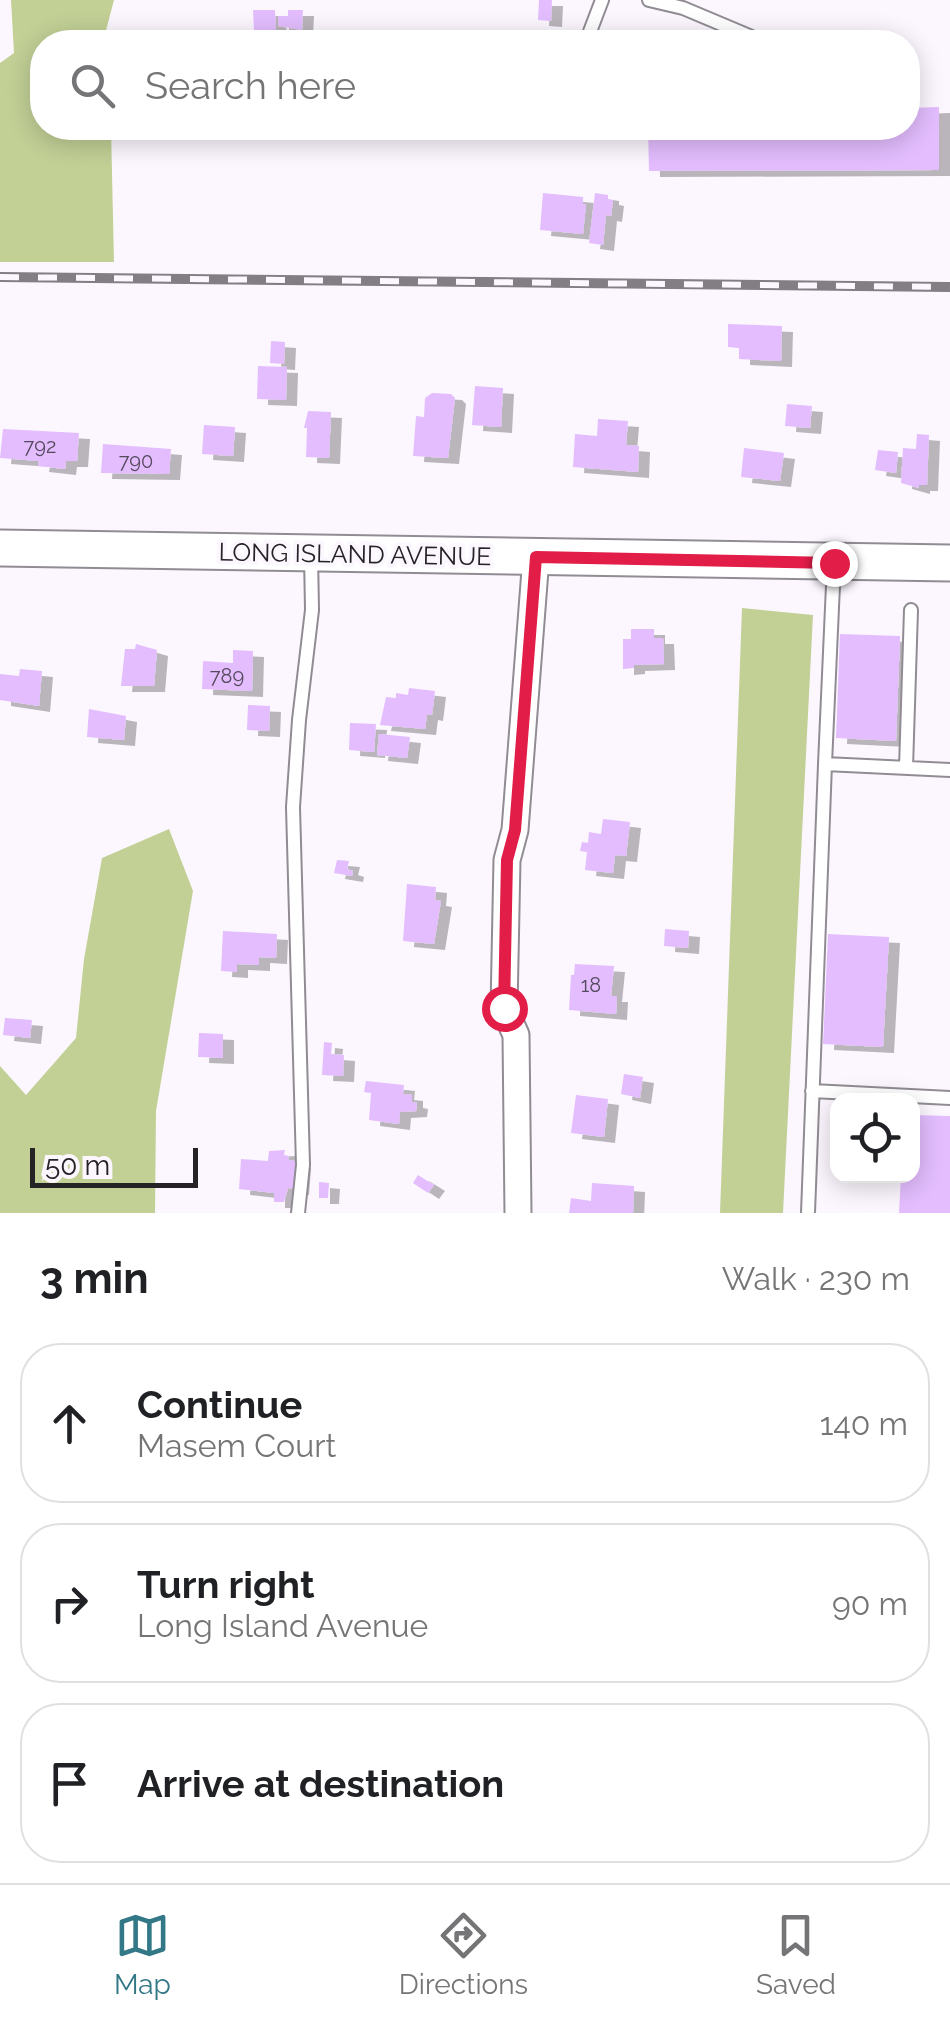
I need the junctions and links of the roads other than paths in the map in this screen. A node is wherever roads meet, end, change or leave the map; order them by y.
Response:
1 (602, 0) edge
2 (649, 0) edge
3 (591, 30) edge
4 (735, 30) edge
5 (0, 548) edge
6 (311, 553) junction
7 (536, 557) junction
8 (834, 563) junction
9 (950, 563) edge
10 (911, 610) dead end
11 (825, 764) junction
12 (906, 768) junction
13 (950, 770) edge
14 (812, 1091) junction
15 (950, 1098) edge
16 (298, 1213) edge
17 (518, 1213) edge
18 (808, 1213) edge

1 - 3 lane
2 - 4 lane
5 - 6 street, LONG ISLAND AVENUE
6 - 7 street, LONG ISLAND AVENUE
6 - 16 lane
7 - 8 street, LONG ISLAND AVENUE
7 - 17 street
8 - 9 street, LONG ISLAND AVENUE
8 - 11 lane
10 - 12 lane
11 - 12 lane
11 - 14 lane
12 - 13 lane
14 - 15 lane
14 - 18 lane

